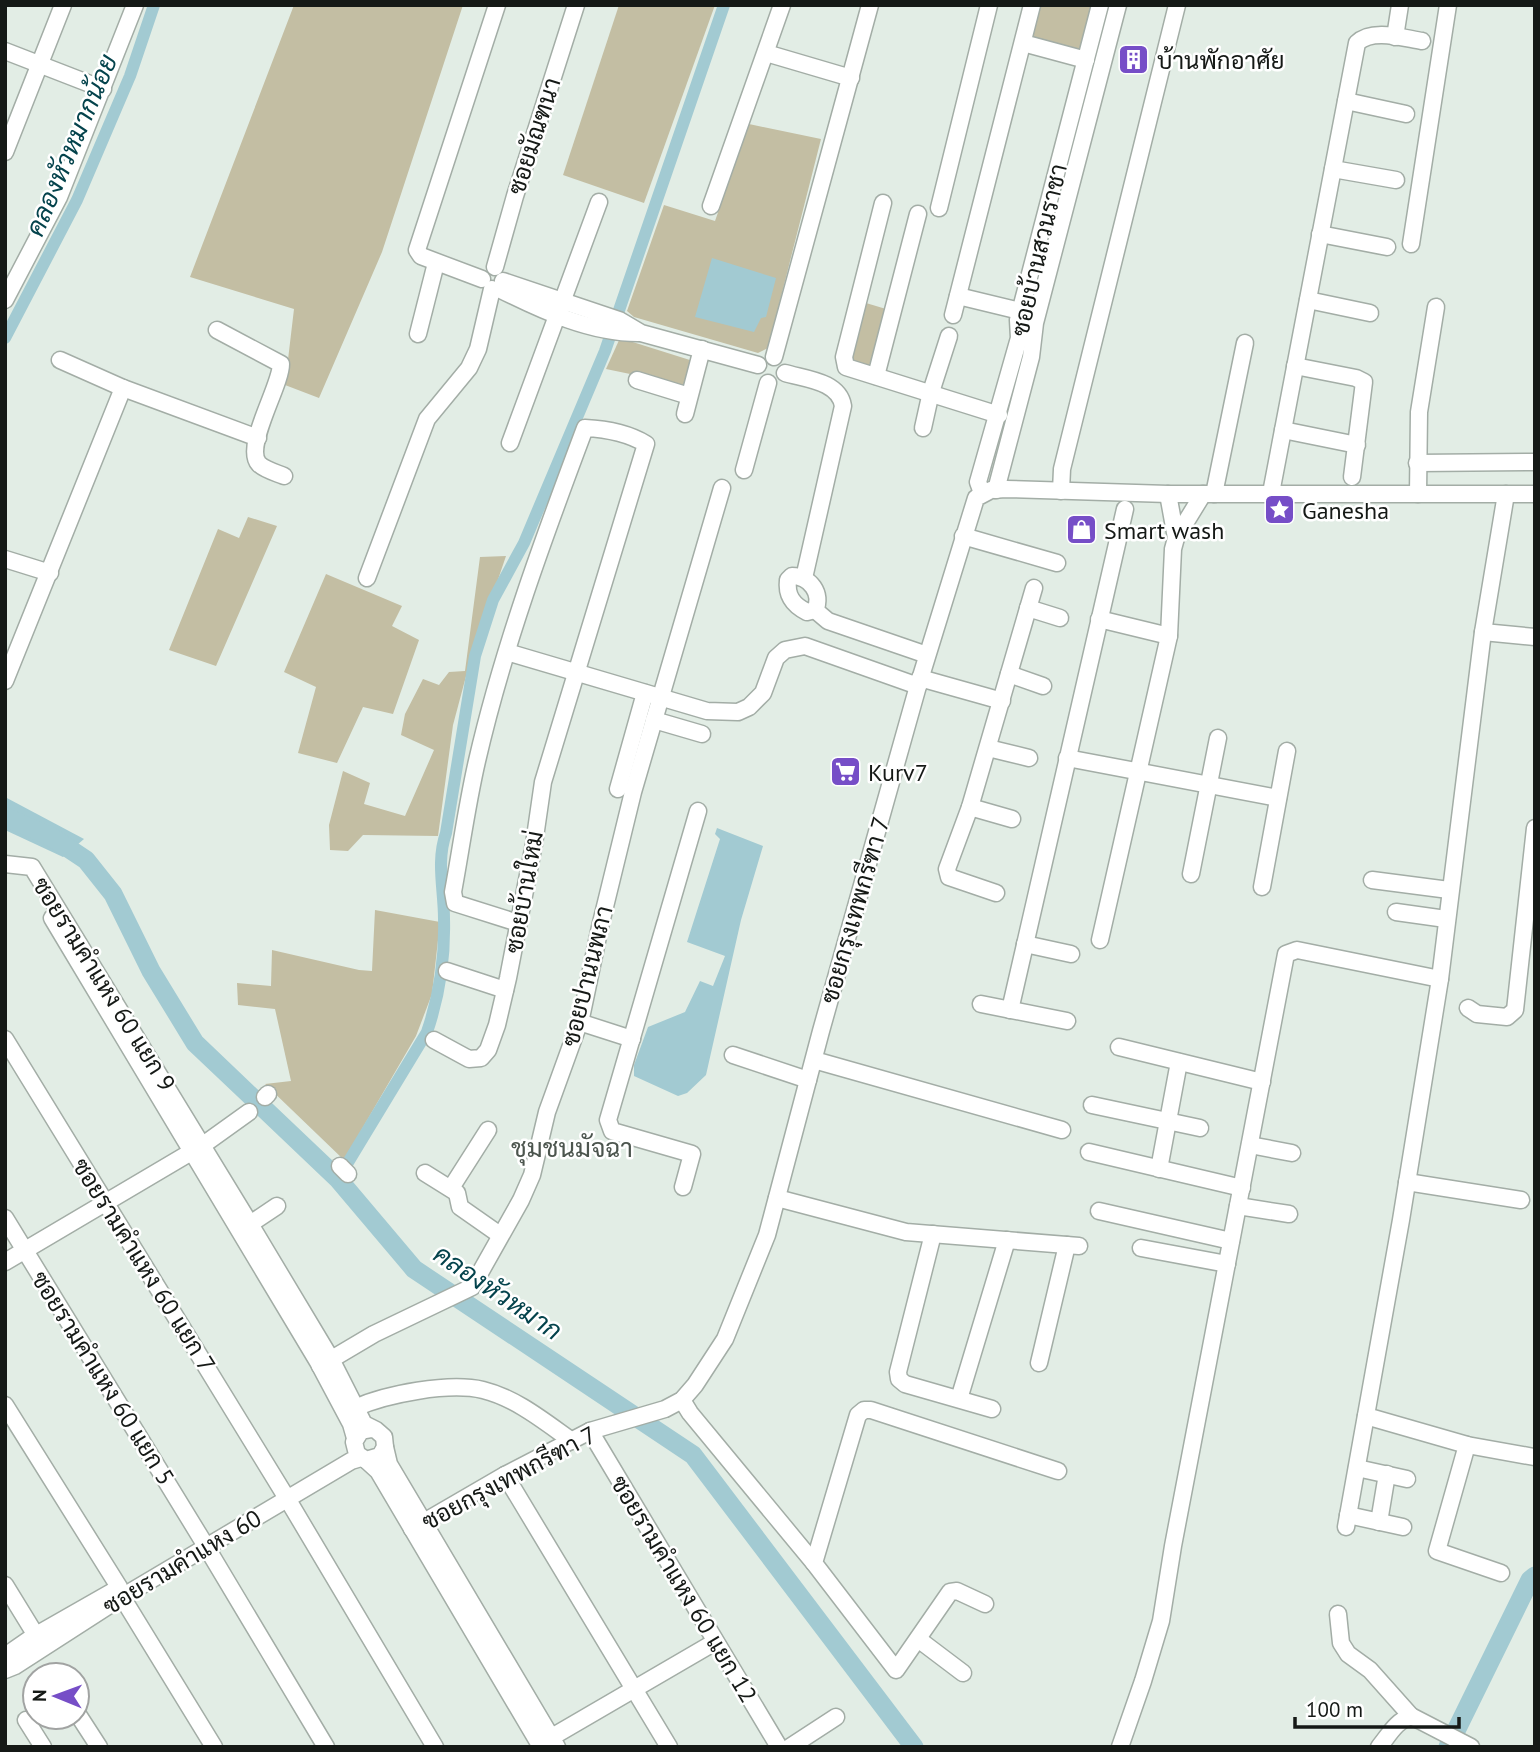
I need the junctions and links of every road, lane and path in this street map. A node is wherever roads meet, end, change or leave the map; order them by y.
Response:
1 (64, 5) edge
2 (135, 5) edge
3 (497, 5) edge
4 (576, 5) edge
5 (782, 5) edge
6 (870, 5) edge
7 (989, 5) edge
8 (1032, 5) edge
9 (1100, 5) edge
10 (1118, 5) edge
11 (1177, 5) edge
12 (1400, 5) edge
13 (1448, 5) edge
14 (1395, 37) junction
15 (1422, 41) dead end
16 (1023, 43) junction
17 (5, 51) edge
18 (766, 53) junction
19 (1086, 60) junction
20 (40, 64) junction
21 (850, 78) junction
22 (103, 89) junction
23 (1346, 101) junction
24 (1406, 114) dead end
25 (5, 152) edge
26 (1333, 169) junction
27 (1396, 180) dead end
28 (599, 202) dead end
29 (883, 203) dead end
30 (710, 206) dead end
31 (939, 208) dead end
32 (918, 214) dead end
33 (1320, 234) junction
34 (1411, 244) dead end
35 (1387, 247) dead end
36 (436, 262) junction
37 (494, 281) junction
38 (958, 296) junction
39 (5, 300) edge
40 (1308, 300) junction
41 (1436, 307) dead end
42 (561, 309) junction
43 (1020, 311) junction
44 (1370, 313) dead end
45 (953, 315) dead end
46 (218, 330) dead end
47 (418, 334) dead end
48 (948, 336) dead end
49 (1245, 343) dead end
50 (702, 349) junction
51 (774, 356) junction
52 (60, 360) dead end
53 (758, 365) junction
54 (1295, 366) junction
55 (785, 373) junction
56 (876, 376) junction
57 (637, 380) dead end
58 (768, 383) junction
59 (123, 388) junction
60 (930, 392) junction
61 (689, 396) junction
62 (685, 414) dead end
63 (999, 415) junction
64 (923, 428) dead end
65 (1283, 430) junction
66 (258, 438) junction
67 (510, 443) dead end
68 (1357, 445) junction
69 (1535, 462) edge
70 (1417, 463) junction
71 (744, 470) dead end
72 (284, 476) dead end
73 (1352, 477) dead end
74 (722, 488) dead end
75 (1061, 491) junction
76 (989, 492) junction
77 (1271, 493) junction
78 (1168, 494) junction
79 (1208, 494) junction
80 (1418, 494) junction
81 (1506, 494) junction
82 (1535, 495) edge
83 (1125, 509) dead end
84 (963, 536) junction
85 (1176, 538) junction
86 (5, 559) edge
87 (1057, 563) dead end
88 (50, 573) junction
89 (366, 578) dead end
90 (804, 578) junction
91 (1034, 588) dead end
92 (1028, 608) junction
93 (815, 610) junction
94 (1060, 618) dead end
95 (1099, 619) junction
96 (1483, 632) junction
97 (1169, 636) junction
98 (1535, 637) edge
99 (507, 652) junction
100 (927, 655) junction
101 (575, 673) junction
102 (1009, 674) junction
103 (5, 681) edge
104 (919, 682) junction
105 (1043, 686) dead end
106 (652, 695) junction
107 (1002, 701) junction
108 (654, 720) junction
109 (702, 734) dead end
110 (1218, 738) dead end
111 (988, 748) junction
112 (1287, 751) dead end
113 (1029, 758) dead end
114 (1067, 758) junction
115 (1139, 771) junction
116 (1209, 785) junction
117 (618, 789) dead end
118 (1278, 798) junction
119 (970, 807) junction
120 (698, 811) dead end
121 (1012, 819) dead end
122 (1535, 828) edge
123 (13, 864) edge
124 (1191, 874) dead end
125 (1372, 880) dead end
126 (1262, 887) dead end
127 (1450, 890) junction
128 (996, 893) dead end
129 (1396, 912) dead end
130 (1446, 919) junction
131 (519, 923) junction
132 (1100, 940) dead end
133 (1025, 944) junction
134 (1071, 954) dead end
135 (447, 971) dead end
136 (1440, 979) junction
137 (505, 990) junction
138 (981, 1004) dead end
139 (1468, 1008) dead end
140 (1010, 1010) junction
141 (1067, 1021) dead end
142 (579, 1022) junction
143 (5, 1039) edge
144 (632, 1039) junction
145 (434, 1040) dead end
146 (1119, 1048) dead end
147 (733, 1055) dead end
148 (814, 1060) junction
149 (1179, 1062) junction
150 (808, 1080) junction
151 (1262, 1082) junction
152 (1092, 1105) dead end
153 (249, 1112) dead end
154 (1168, 1121) junction
155 (1200, 1128) dead end
156 (488, 1130) dead end
157 (1062, 1130) dead end
158 (1250, 1145) junction
159 (197, 1148) junction
160 (1089, 1152) dead end
161 (1292, 1153) dead end
162 (1159, 1169) junction
163 (425, 1173) dead end
164 (1407, 1182) junction
165 (451, 1188) junction
166 (683, 1188) dead end
167 (1242, 1188) junction
168 (777, 1198) junction
169 (1521, 1200) dead end
170 (105, 1203) junction
171 (277, 1206) dead end
172 (1238, 1206) junction
173 (1099, 1211) dead end
174 (1289, 1214) dead end
175 (5, 1218) edge
176 (250, 1224) junction
177 (933, 1234) junction
178 (500, 1235) junction
179 (1007, 1240) junction
180 (1231, 1241) junction
181 (1141, 1248) dead end
182 (25, 1250) junction
183 (5, 1262) edge
184 (1227, 1264) junction
185 (325, 1362) junction
186 (1039, 1363) dead end
187 (959, 1399) junction
188 (682, 1400) junction
189 (5, 1405) edge
190 (355, 1408) junction
191 (992, 1409) dead end
192 (1366, 1416) junction
193 (372, 1429) junction
194 (597, 1429) junction
195 (354, 1440) junction
196 (572, 1441) junction
197 (1467, 1445) junction
198 (385, 1447) junction
199 (1534, 1457) edge
200 (363, 1459) junction
201 (1357, 1468) junction
202 (1058, 1471) dead end
203 (1387, 1474) junction
204 (505, 1475) junction
205 (1407, 1479) dead end
206 (285, 1495) junction
207 (1379, 1522) junction
208 (418, 1525) junction
209 (1403, 1527) dead end
210 (204, 1543) junction
211 (814, 1563) junction
212 (1501, 1573) dead end
213 (5, 1585) edge
214 (121, 1592) junction
215 (985, 1604) dead end
216 (1338, 1614) dead end
217 (918, 1640) junction
218 (40, 1642) junction
219 (715, 1642) junction
220 (5, 1656) edge
221 (5, 1670) edge
222 (963, 1673) dead end
223 (635, 1689) junction
224 (836, 1717) dead end
225 (1418, 1719) junction
226 (33, 1731) edge
227 (89, 1731) edge
228 (1464, 1743) edge
229 (545, 1744) edge
230 (43, 1747) edge
231 (99, 1747) edge
232 (214, 1747) edge
233 (326, 1747) edge
234 (435, 1747) edge
235 (669, 1747) edge
236 (779, 1747) edge
237 (790, 1747) edge
238 (1120, 1747) edge
239 (1379, 1747) edge

1 - 20 street
2 - 22 street
3 - 36 street
4 - 37 street, ซอยมัณฑนา
5 - 18 street
6 - 21 street
7 - 31 street
8 - 16 street
9 - 19 street, ซอยบ้านสวนราชา
10 - 76 street
11 - 75 street
12 - 14 street
13 - 34 street
14 - 15 street
14 - 23 street
16 - 19 street
16 - 38 street
17 - 20 street
18 - 21 street
18 - 30 street
19 - 43 street, ซอยบ้านสวนราชา
20 - 22 street
20 - 25 street
21 - 51 street
22 - 39 street
23 - 24 street
23 - 26 street
26 - 27 street
26 - 33 street
28 - 42 street
29 - 56 street
32 - 56 street
33 - 35 street
33 - 40 street
36 - 37 street
36 - 47 street
37 - 42 street
37 - 89 street, ซอยมัณฑนา
38 - 43 street
38 - 45 street
40 - 44 street
40 - 54 street
41 - 70 street
42 - 50 street
42 - 67 street
43 - 63 street, ซอยบ้านสวนราชา
46 - 66 street
48 - 60 street
49 - 79 street
50 - 53 street
50 - 61 street
51 - 53 street
51 - 55 street
52 - 59 street
53 - 58 street
54 - 65 street
54 - 68 street
55 - 58 street
55 - 90 street
56 - 60 street
57 - 61 street
58 - 71 street
59 - 66 street
59 - 88 street
60 - 63 street
60 - 64 street
61 - 62 street
63 - 76 street, ซอยบ้านสวนราชา
65 - 68 street
65 - 77 street
66 - 72 street
68 - 73 street
69 - 70 street
70 - 80 street
74 - 106 street, ซอยปานนพภา
75 - 76 street
75 - 78 street
76 - 84 street, ซอยกรุงเทพกรีฑา 7
77 - 79 street
77 - 80 street
78 - 79 street
78 - 85 street
79 - 85 street
80 - 81 street
81 - 82 street
81 - 96 street
83 - 95 street
84 - 87 street
84 - 100 street, ซอยกรุงเทพกรีฑา 7
85 - 97 street
86 - 88 street
88 - 103 street
90 - 93 street
90 - 93 street
91 - 92 street
92 - 94 street
92 - 102 street
93 - 100 street
95 - 97 street
95 - 114 street
96 - 98 street
96 - 127 street
97 - 115 street
99 - 101 street
99 - 101 street, ซอยบ้านใหม่
99 - 131 street
100 - 104 street, ซอยกรุงเทพกรีฑา 7
101 - 106 street
101 - 131 street, ซอยบ้านใหม่
102 - 105 street
102 - 107 street
104 - 106 street
104 - 107 street
104 - 148 street, ซอยกรุงเทพกรีฑา 7
106 - 108 street, ซอยปานนพภา
106 - 117 street
107 - 111 street
108 - 109 street
108 - 142 street, ซอยปานนพภา
110 - 116 street
111 - 113 street
111 - 119 street
112 - 118 street
114 - 115 street
114 - 133 street
115 - 116 street
115 - 132 street
116 - 118 street
116 - 124 street
118 - 126 street
119 - 121 street
119 - 128 street
120 - 144 street
122 - 139 street
123 - 159 street, ซอยรามคำแหง 60 แยก 9
125 - 127 street
127 - 130 street
129 - 130 street
130 - 136 street
131 - 137 street, ซอยบ้านใหม่
133 - 134 street
133 - 140 street
135 - 137 street
136 - 151 street
136 - 164 street
137 - 145 street, ซอยบ้านใหม่
138 - 140 street
140 - 141 street
142 - 144 street
142 - 178 street, ซอยปานนพภา
143 - 170 street, ซอยรามคำแหง 60 แยก 7
144 - 166 street
146 - 149 street
147 - 150 street
148 - 150 street, ซอยกรุงเทพกรีฑา 7
148 - 157 street
149 - 151 street
149 - 154 street
150 - 168 street, ซอยกรุงเทพกรีฑา 7
151 - 158 street
152 - 154 street
153 - 159 street
154 - 155 street
154 - 162 street
156 - 165 street
158 - 161 street
158 - 167 street
159 - 170 street
159 - 176 street, ซอยรามคำแหง 60 แยก 9
159 - 185 street, ซอยรามคำแหง 60 แยก 9
160 - 162 street
162 - 167 street
163 - 165 street
164 - 169 street
164 - 192 street
165 - 178 street
167 - 172 street
168 - 177 street
168 - 188 street, ซอยกรุงเทพกรีฑา 7
170 - 182 street
170 - 206 street, ซอยรามคำแหง 60 แยก 7
171 - 176 street
172 - 174 street
172 - 180 street
173 - 180 street
175 - 182 street, ซอยรามคำแหง 60 แยก 5
176 - 185 street, ซอยรามคำแหง 60 แยก 9
177 - 179 street
177 - 187 street
178 - 185 street, ซอยปานนพภา
179 - 186 street
179 - 187 street
180 - 184 street
181 - 184 street
182 - 183 street
182 - 210 street, ซอยรามคำแหง 60 แยก 5
184 - 238 street
185 - 190 street, ซอยรามคำแหง 60 แยก 9
185 - 195 street, ซอยรามคำแหง 60 แยก 9
187 - 191 street
188 - 194 street, ซอยกรุงเทพกรีฑา 7
188 - 211 street
189 - 214 street
190 - 193 street, ซอยรามคำแหง 60 แยก 9
190 - 196 street
192 - 197 street
192 - 201 street
193 - 195 street, ซอยรามคำแหง 60
193 - 198 street
194 - 196 street, ซอยกรุงเทพกรีฑา 7
194 - 219 street, ซอยรามคำแหง 60 แยก 12
195 - 200 street
195 - 206 street, ซอยรามคำแหง 60
196 - 204 street, ซอยกรุงเทพกรีฑา 7
197 - 199 street
197 - 212 street
198 - 200 street, ซอยรามคำแหง 60
198 - 208 street
200 - 206 street, ซอยรามคำแหง 60
200 - 208 street
201 - 203 street
201 - 207 street
202 - 211 street
203 - 205 street
203 - 207 street
204 - 208 street, ซอยกรุงเทพกรีฑา 7
204 - 223 street
206 - 210 street, ซอยรามคำแหง 60
206 - 234 street, ซอยรามคำแหง 60 แยก 7
207 - 209 street
208 - 229 street
210 - 214 street, ซอยรามคำแหง 60
210 - 233 street, ซอยรามคำแหง 60 แยก 5
211 - 217 street
213 - 218 street
214 - 218 street, ซอยรามคำแหง 60
214 - 232 street
215 - 217 street
216 - 225 street
217 - 222 street
218 - 220 street, ซอยรามคำแหง 60
218 - 221 street, ซอยรามคำแหง 60
219 - 223 street
219 - 236 street, ซอยรามคำแหง 60 แยก 12
223 - 229 street
223 - 235 street
224 - 237 street
225 - 228 street
225 - 239 street
226 - 230 street
227 - 231 street

